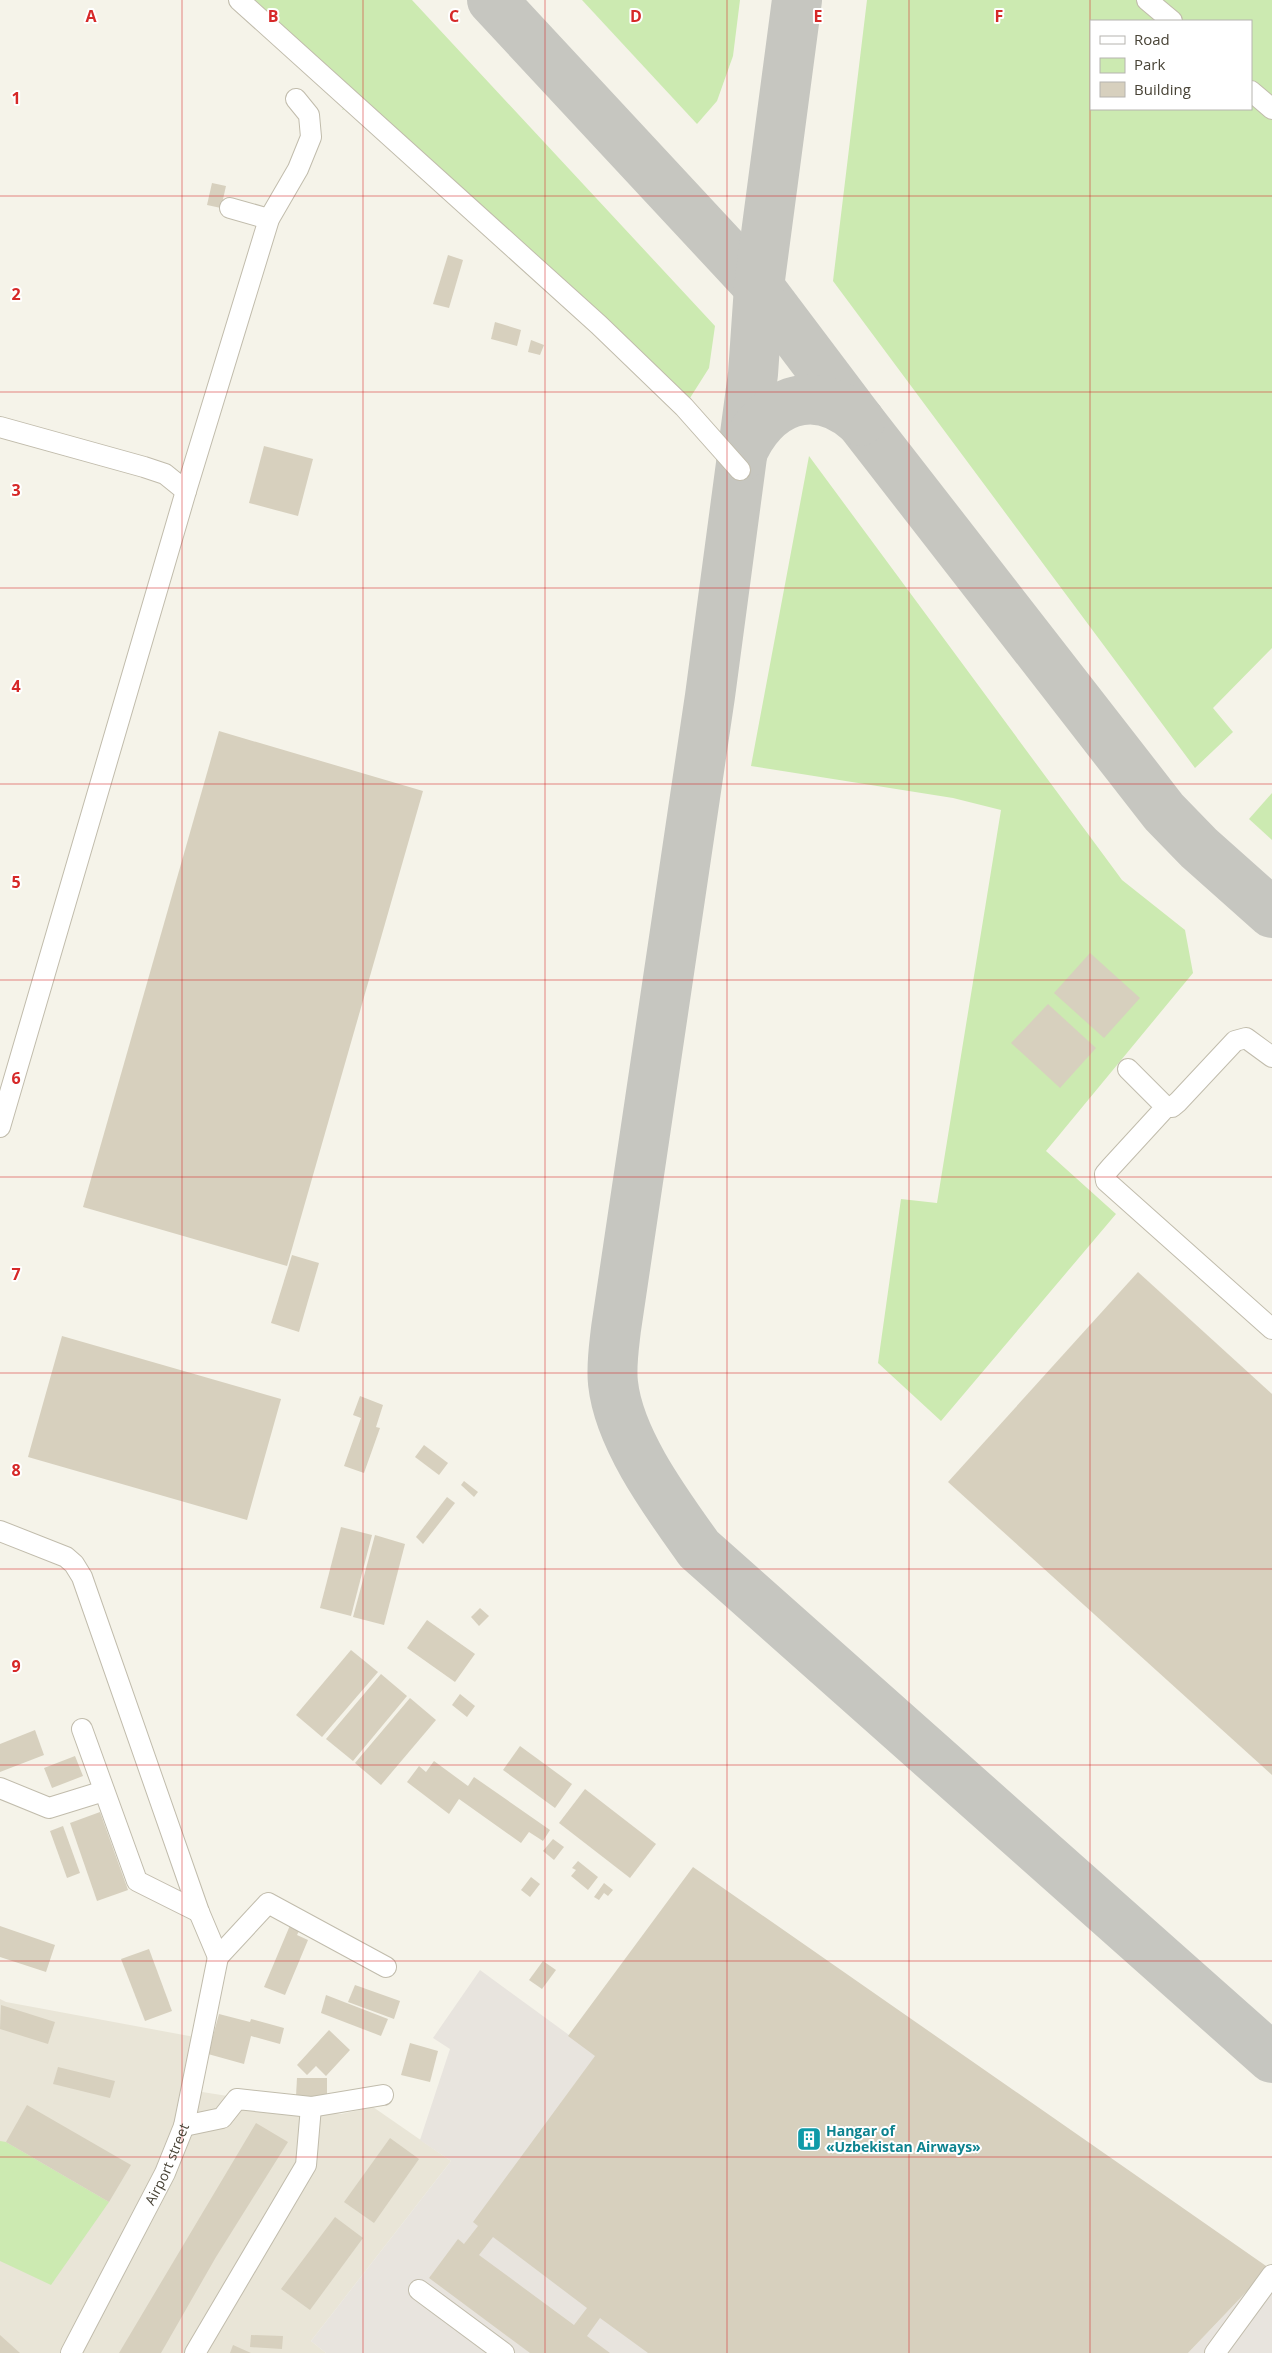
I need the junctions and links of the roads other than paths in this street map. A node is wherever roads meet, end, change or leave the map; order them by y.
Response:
1 (239, 0) edge
2 (1148, 0) edge
3 (1171, 20) edge
4 (1252, 92) edge
5 (296, 99) dead end
6 (1272, 109) edge
7 (230, 208) dead end
8 (269, 219) junction
9 (0, 427) edge
10 (740, 470) dead end
11 (186, 491) junction
12 (1272, 1057) edge
13 (1128, 1069) dead end
14 (1166, 1107) junction
15 (0, 1127) edge
16 (1272, 1328) edge
17 (0, 1531) edge
18 (82, 1729) dead end
19 (0, 1788) edge
20 (104, 1791) junction
21 (199, 1912) junction
22 (218, 1957) junction
23 (386, 1967) dead end
24 (384, 2094) dead end
25 (311, 2107) junction
26 (184, 2126) junction
27 (1272, 2275) edge
28 (419, 2290) dead end
29 (71, 2353) edge
30 (195, 2353) edge
31 (504, 2353) edge
32 (1215, 2353) edge

1 - 10 street
2 - 3 street
4 - 6 street
5 - 8 street
7 - 8 street
8 - 11 street
9 - 11 street
11 - 15 street
12 - 14 street
13 - 14 street
14 - 16 street
17 - 21 street
18 - 20 street
19 - 20 street
20 - 21 street
21 - 22 street
22 - 23 street
22 - 26 street, Аirport street
24 - 25 street
25 - 26 street
25 - 30 street
26 - 29 street, Аirport street
27 - 32 street
28 - 31 street

